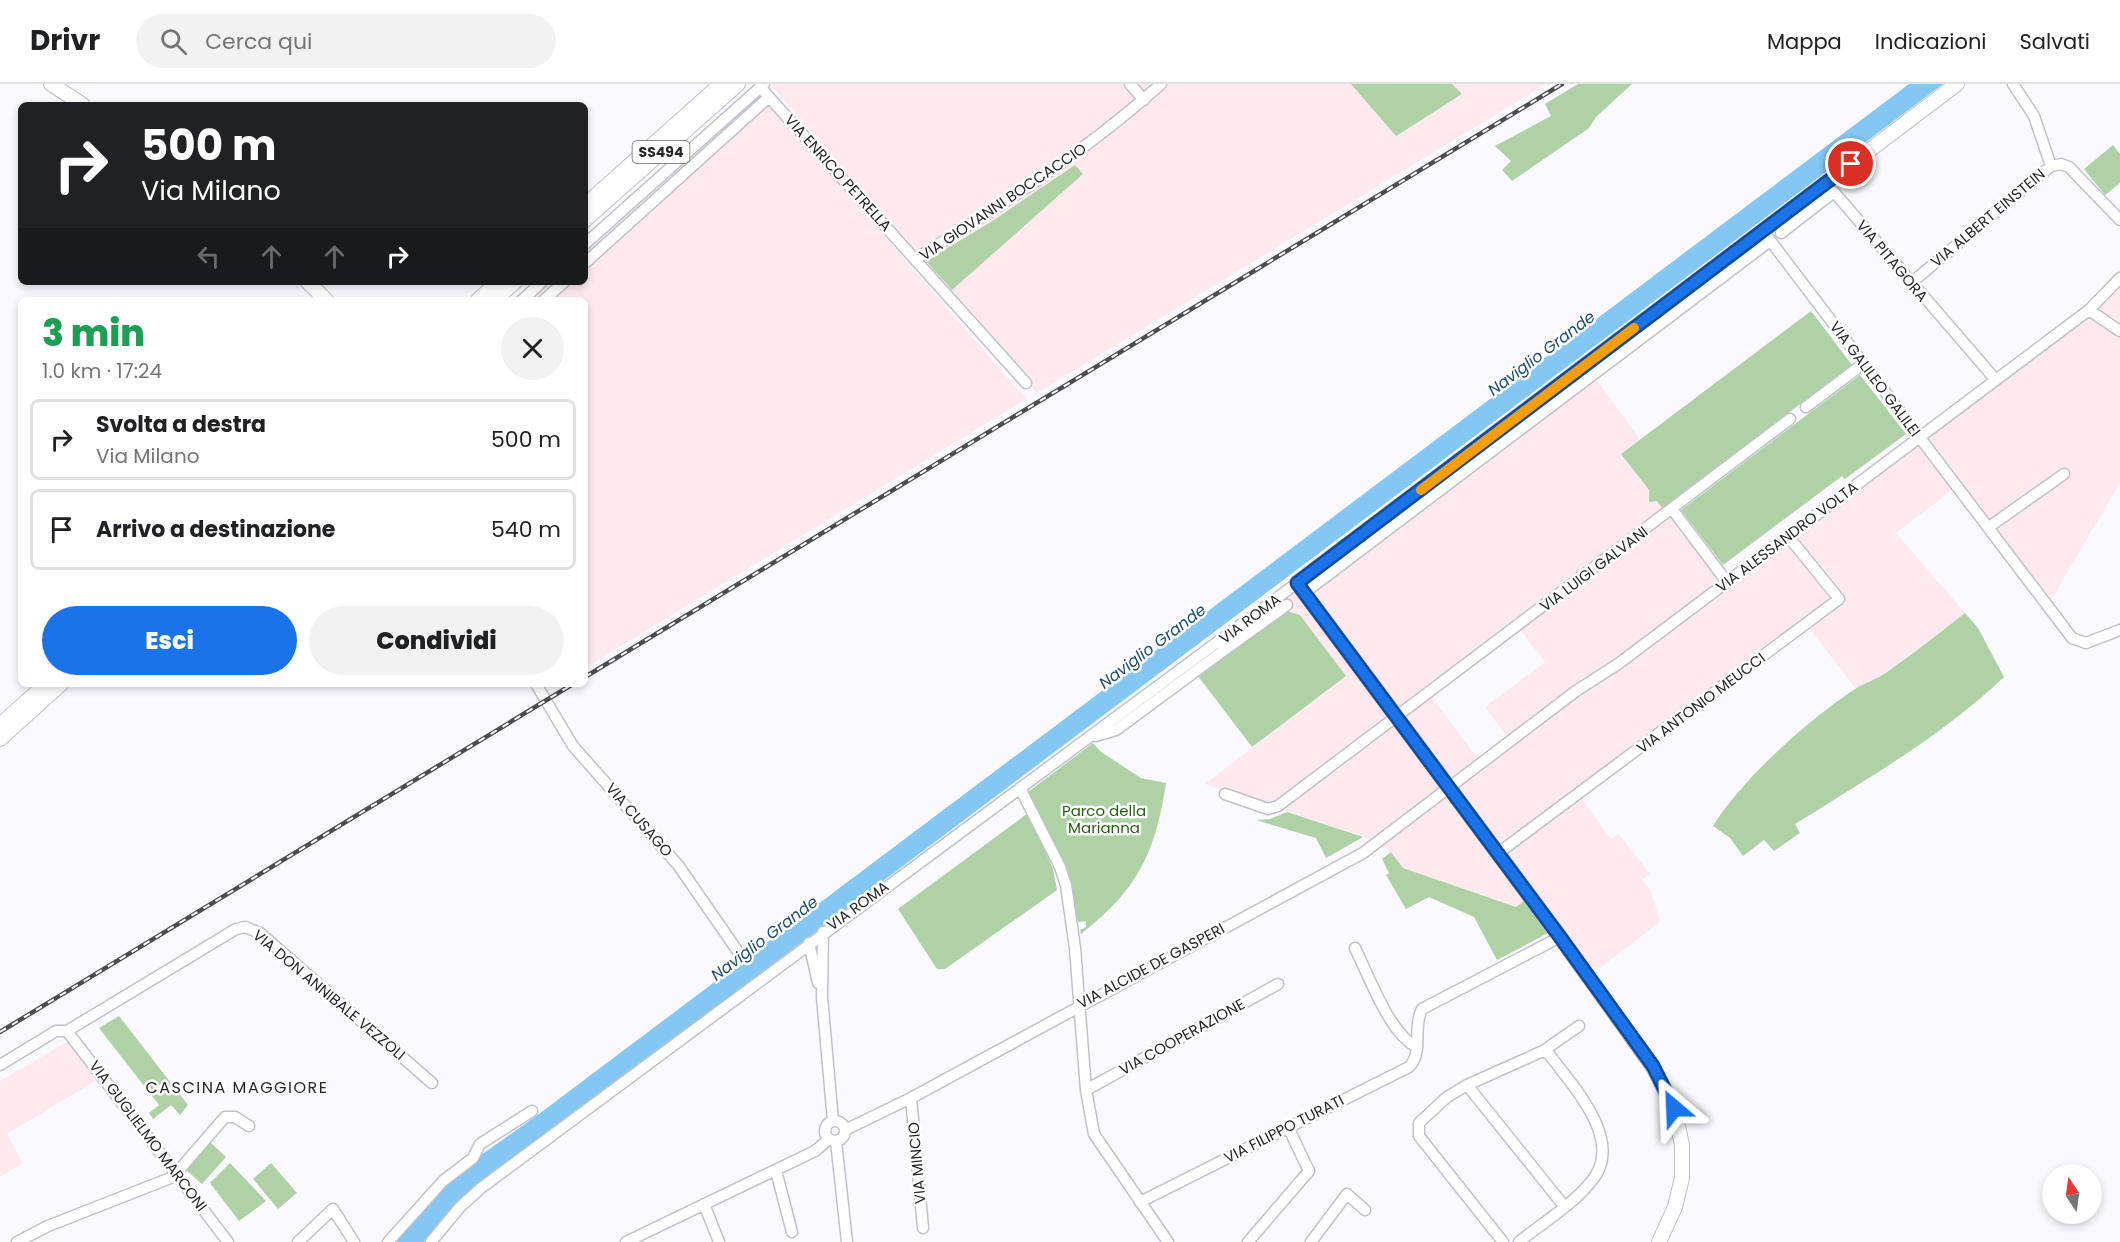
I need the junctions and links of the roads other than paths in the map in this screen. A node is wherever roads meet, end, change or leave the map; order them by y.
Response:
1 (51, 84) edge
2 (722, 84) edge
3 (738, 84) edge
4 (1130, 84) edge
5 (1161, 84) edge
6 (1958, 84) edge
7 (2013, 84) edge
8 (762, 86) edge
9 (769, 97) junction
10 (1144, 99) junction
11 (78, 102) edge
12 (2051, 165) junction
13 (588, 202) edge
14 (588, 216) edge
15 (2120, 220) edge
16 (1781, 233) dead end
17 (1767, 236) junction
18 (588, 241) edge
19 (588, 260) edge
20 (915, 260) junction
21 (2120, 278) edge
22 (1911, 283) junction
23 (311, 285) edge
24 (495, 285) edge
25 (512, 285) edge
26 (540, 285) edge
27 (561, 285) edge
28 (323, 297) edge
29 (481, 297) edge
30 (498, 297) edge
31 (526, 297) edge
32 (547, 297) edge
33 (2089, 310) junction
34 (2120, 331) edge
35 (1863, 364) junction
36 (1995, 380) junction
37 (1026, 383) dead end
38 (1806, 407) dead end
39 (1790, 419) dead end
40 (1918, 438) junction
41 (2064, 474) dead end
42 (1672, 509) junction
43 (1989, 527) junction
44 (1788, 536) junction
45 (1727, 582) junction
46 (1301, 588) junction
47 (1287, 605) dead end
48 (2120, 630) edge
49 (1225, 638) junction
50 (1223, 651) junction
51 (43, 687) edge
52 (58, 687) edge
53 (538, 687) edge
54 (1395, 717) junction
55 (0, 725) edge
56 (1089, 737) junction
57 (0, 739) edge
58 (1020, 788) junction
59 (1449, 789) junction
60 (1225, 794) dead end
61 (1497, 854) junction
62 (823, 932) junction
63 (1560, 937) junction
64 (809, 943) junction
65 (1355, 948) dead end
66 (741, 956) dead end
67 (1278, 984) dead end
68 (822, 998) junction
69 (1078, 1006) junction
70 (1579, 1026) dead end
71 (67, 1031) junction
72 (1417, 1047) junction
73 (1543, 1051) junction
74 (0, 1065) edge
75 (432, 1083) dead end
76 (1467, 1085) junction
77 (1086, 1090) junction
78 (911, 1098) junction
79 (532, 1111) dead end
80 (833, 1121) junction
81 (249, 1126) dead end
82 (1288, 1127) junction
83 (844, 1130) junction
84 (833, 1140) junction
85 (776, 1171) junction
86 (176, 1174) junction
87 (1140, 1202) junction
88 (704, 1204) junction
89 (1564, 1206) junction
90 (1365, 1210) dead end
91 (922, 1228) dead end
92 (792, 1232) dead end
93 (17, 1242) edge
94 (228, 1242) edge
95 (298, 1242) edge
96 (354, 1242) edge
97 (388, 1242) edge
98 (431, 1242) edge
99 (626, 1242) edge
100 (719, 1242) edge
101 (847, 1242) edge
102 (1168, 1242) edge
103 (1248, 1242) edge
104 (1311, 1242) edge
105 (1503, 1242) edge
106 (1518, 1242) edge
107 (1659, 1242) edge

1 - 11 main road
2 - 13 main road, SS494
3 - 14 main road, SS494
4 - 10 street
5 - 10 street, VIA GIOVANNI BOCCACCIO
6 - 17 main road
7 - 12 street
8 - 9 street, VIA ENRICO PETRELLA
8 - 18 street
9 - 19 street
9 - 20 street, VIA ENRICO PETRELLA
10 - 20 street, VIA GIOVANNI BOCCACCIO
12 - 15 street, VIA ALBERT EINSTEIN
12 - 22 street, VIA ALBERT EINSTEIN
16 - 22 street, VIA PITAGORA
17 - 35 street, VIA GALILEO GALILEI
17 - 46 main road
20 - 37 street, VIA GIOVANNI BOCCACCIO
21 - 33 street, VIA ALESSANDRO VOLTA
22 - 36 street, VIA PITAGORA
23 - 28 main road
24 - 29 main road
25 - 30 main road
26 - 31 street
27 - 32 street
33 - 34 street
33 - 36 street, VIA ALESSANDRO VOLTA
35 - 38 street
35 - 40 street, VIA GALILEO GALILEI
36 - 40 street, VIA ALESSANDRO VOLTA
39 - 42 street, VIA LUIGI GALVANI
40 - 43 street, VIA GALILEO GALILEI
40 - 44 street, VIA ALESSANDRO VOLTA
41 - 43 street
42 - 45 street
42 - 54 street, VIA LUIGI GALVANI
43 - 48 street, VIA GALILEO GALILEI
44 - 45 street, VIA ALESSANDRO VOLTA
44 - 61 street, VIA ANTONIO MEUCCI
45 - 59 street, VIA ALESSANDRO VOLTA
46 - 49 street, VIA ROMA
46 - 54 main road
47 - 50 street
49 - 50 street
49 - 56 street, VIA ROMA
50 - 56 street
51 - 55 main road
52 - 57 main road
53 - 66 street, VIA CUSAGO
54 - 59 main road
54 - 60 street, VIA LUIGI GALVANI
56 - 58 street, VIA ROMA
58 - 62 street, VIA ROMA
58 - 69 street
59 - 61 main road
59 - 69 street, VIA ALCIDE DE GASPERI
61 - 63 main road
62 - 64 street, VIA ROMA
62 - 68 street
63 - 72 street
63 - 107 main road
64 - 68 street
64 - 98 street, VIA ROMA
65 - 72 street
67 - 77 street, VIA COOPERAZIONE
68 - 80 street
69 - 77 street
69 - 78 street, VIA ALCIDE DE GASPERI
70 - 73 street
71 - 74 street
71 - 75 street, VIA DON ANNIBALE VEZZOLI
71 - 86 street, VIA GUGLIELMO MARCONI
72 - 82 street, VIA FILIPPO TURATI
73 - 76 street
73 - 89 street
76 - 89 street
76 - 105 street
77 - 87 street
78 - 83 street, VIA ALCIDE DE GASPERI
78 - 91 street, VIA MINCIO
79 - 97 street
80 - 83 street
80 - 84 street
81 - 86 street
82 - 87 street, VIA FILIPPO TURATI
82 - 103 street
83 - 84 street
84 - 85 street
84 - 101 street
85 - 88 street
85 - 92 street
86 - 93 street
86 - 94 street, VIA GUGLIELMO MARCONI
87 - 102 street
88 - 99 street
88 - 100 street
89 - 106 street
90 - 104 street
95 - 96 street

